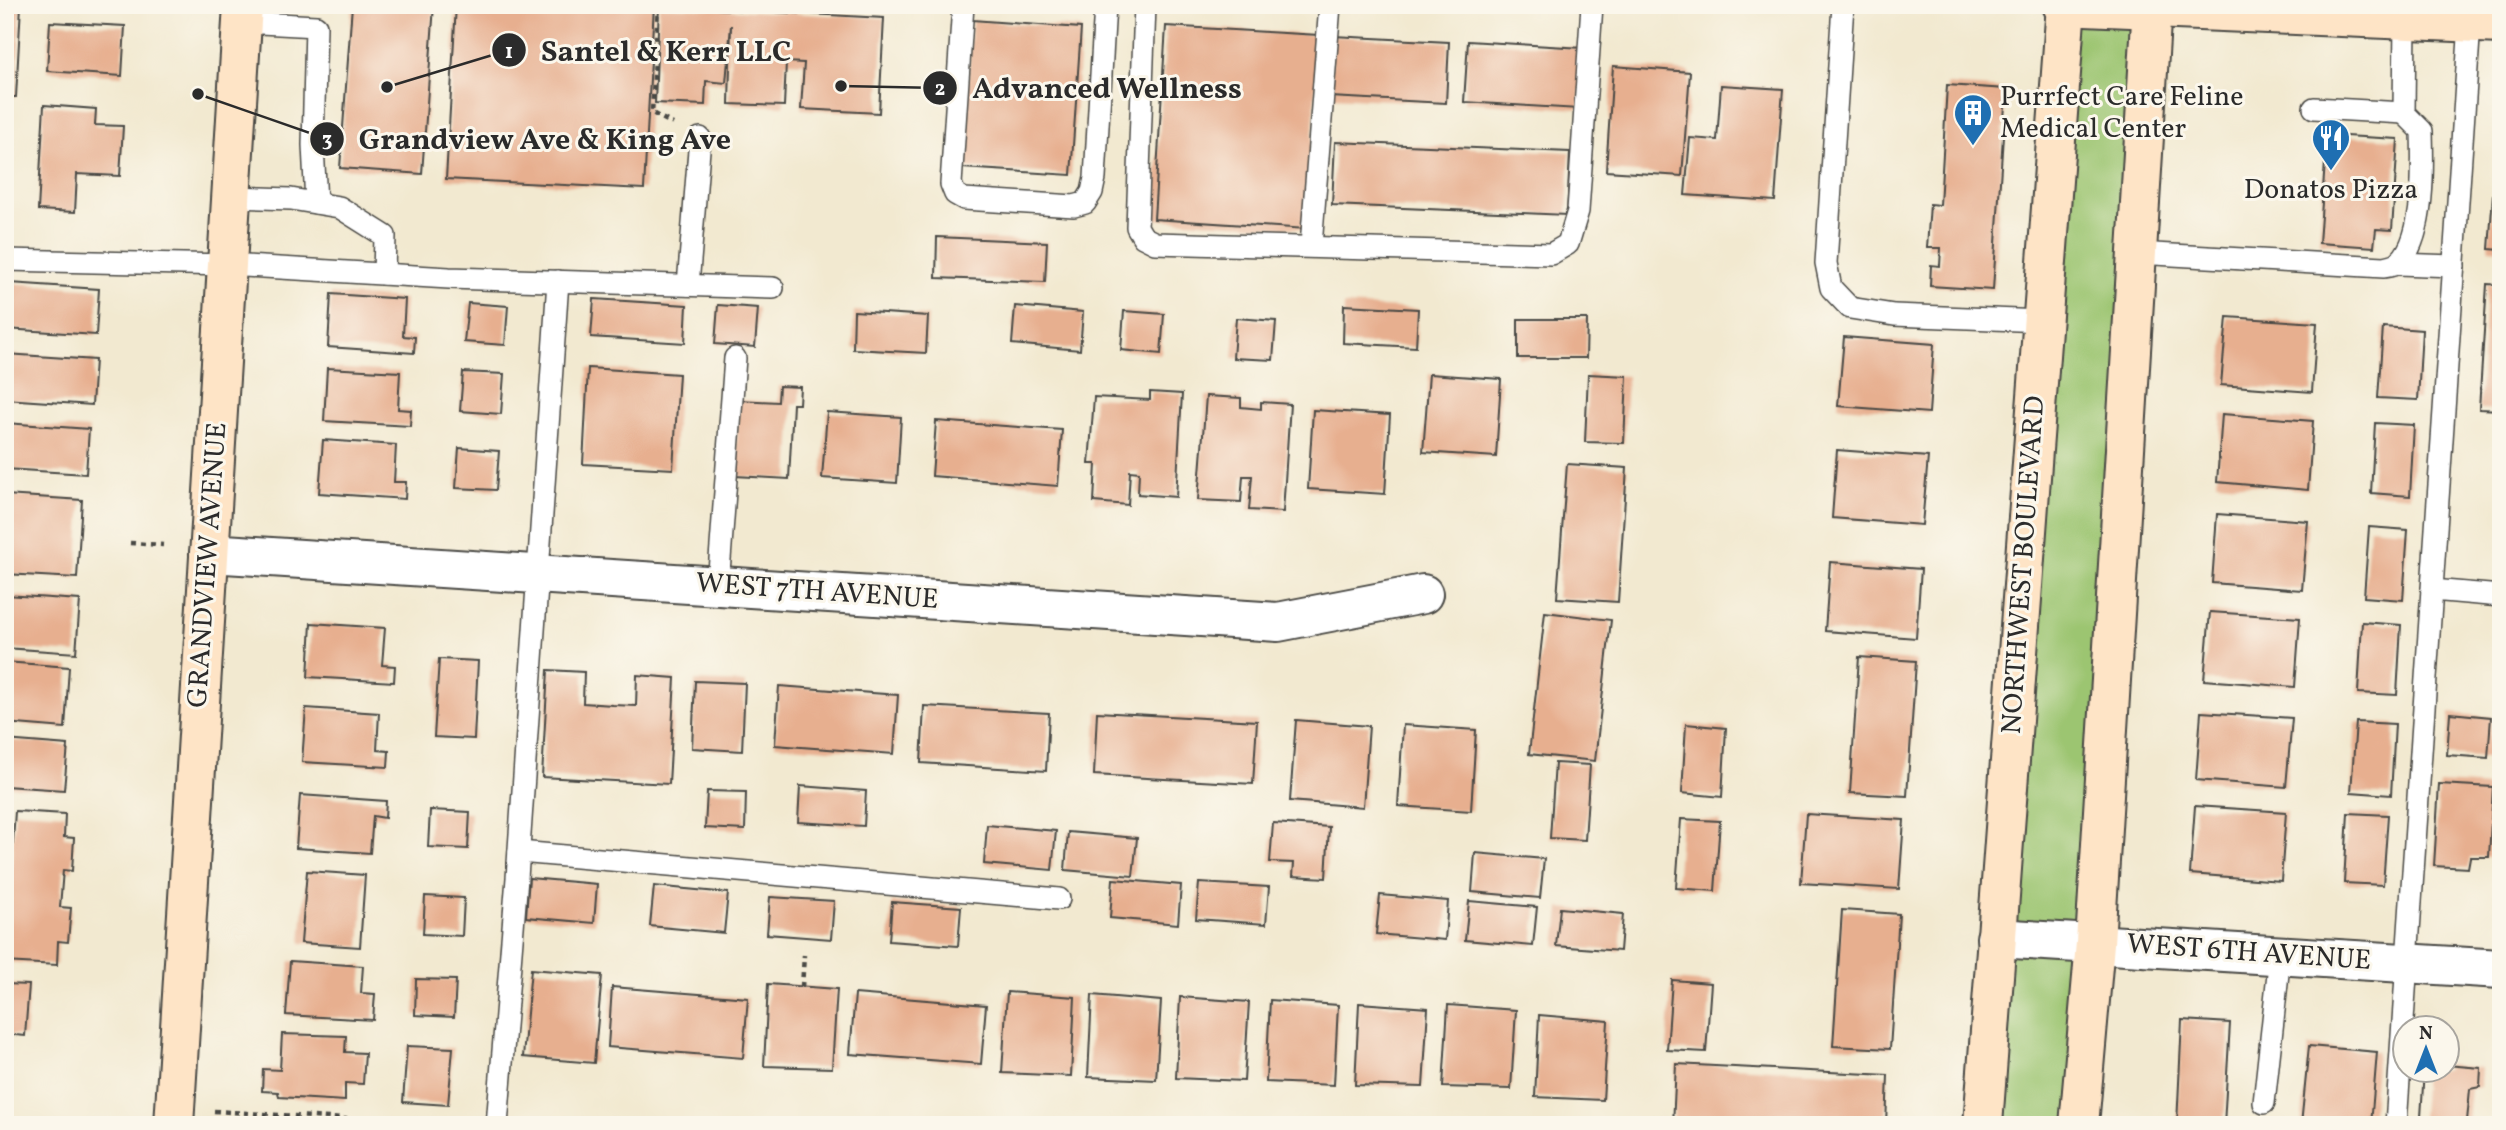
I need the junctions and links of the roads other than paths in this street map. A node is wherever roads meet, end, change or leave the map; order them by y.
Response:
1 (962, 5) edge
2 (1105, 5) edge
3 (1145, 5) edge
4 (1330, 5) edge
5 (1592, 5) edge
6 (1843, 5) edge
7 (2064, 5) edge
8 (2152, 7) edge
9 (2311, 11) edge
10 (242, 14) edge
11 (2423, 15) edge
12 (2485, 24) edge
13 (2314, 108) dead end
14 (2404, 113) junction
15 (700, 138) road end
16 (232, 197) junction
17 (316, 203) junction
18 (1311, 246) junction
19 (2137, 253) junction
20 (5, 260) edge
21 (2398, 264) junction
22 (228, 265) junction
23 (2454, 266) junction
24 (384, 274) junction
25 (558, 281) junction
26 (688, 285) junction
27 (773, 288) dead end
28 (2042, 321) junction
29 (735, 358) dead end
30 (209, 553) junction
31 (538, 574) junction
32 (718, 586) junction
33 (2432, 590) junction
34 (1423, 594) dead end
35 (2501, 596) edge
36 (519, 852) junction
37 (1059, 900) dead end
38 (1997, 938) junction
39 (2095, 943) junction
40 (2280, 955) junction
41 (2407, 963) junction
42 (2501, 969) edge
43 (2264, 1103) dead end
44 (174, 1125) edge
45 (497, 1125) edge
46 (1983, 1125) edge
47 (2078, 1125) edge
48 (2396, 1125) edge

1 - 2 lane
3 - 18 lane
4 - 18 lane
5 - 18 lane
6 - 28 lane
7 - 8 main road
7 - 28 main road, NORTHWEST BOULEVARD
8 - 9 main road
8 - 19 main road
9 - 11 main road
10 - 16 main road, GRANDVIEW AVENUE
10 - 17 lane
11 - 12 main road
11 - 14 lane
12 - 23 lane
13 - 14 lane
14 - 21 lane
15 - 26 lane
16 - 17 lane
16 - 22 main road, GRANDVIEW AVENUE
17 - 24 lane
19 - 21 lane
19 - 39 main road
20 - 22 lane
21 - 23 lane
22 - 24 lane
22 - 30 main road, GRANDVIEW AVENUE
23 - 33 lane
24 - 25 lane
25 - 26 lane
25 - 31 lane
26 - 27 lane
28 - 38 main road, NORTHWEST BOULEVARD
29 - 32 lane
30 - 31 street, WEST 7TH AVENUE
30 - 44 main road, GRANDVIEW AVENUE
31 - 32 street, WEST 7TH AVENUE
31 - 36 lane
32 - 34 street, WEST 7TH AVENUE
33 - 35 lane
33 - 41 lane
36 - 37 lane
36 - 45 lane
38 - 39 street, WEST 6TH AVENUE
38 - 46 main road, NORTHWEST BOULEVARD
39 - 40 street, WEST 6TH AVENUE
39 - 47 main road
40 - 41 street, WEST 6TH AVENUE
40 - 43 lane
41 - 42 street, WEST 6TH AVENUE
41 - 48 lane

